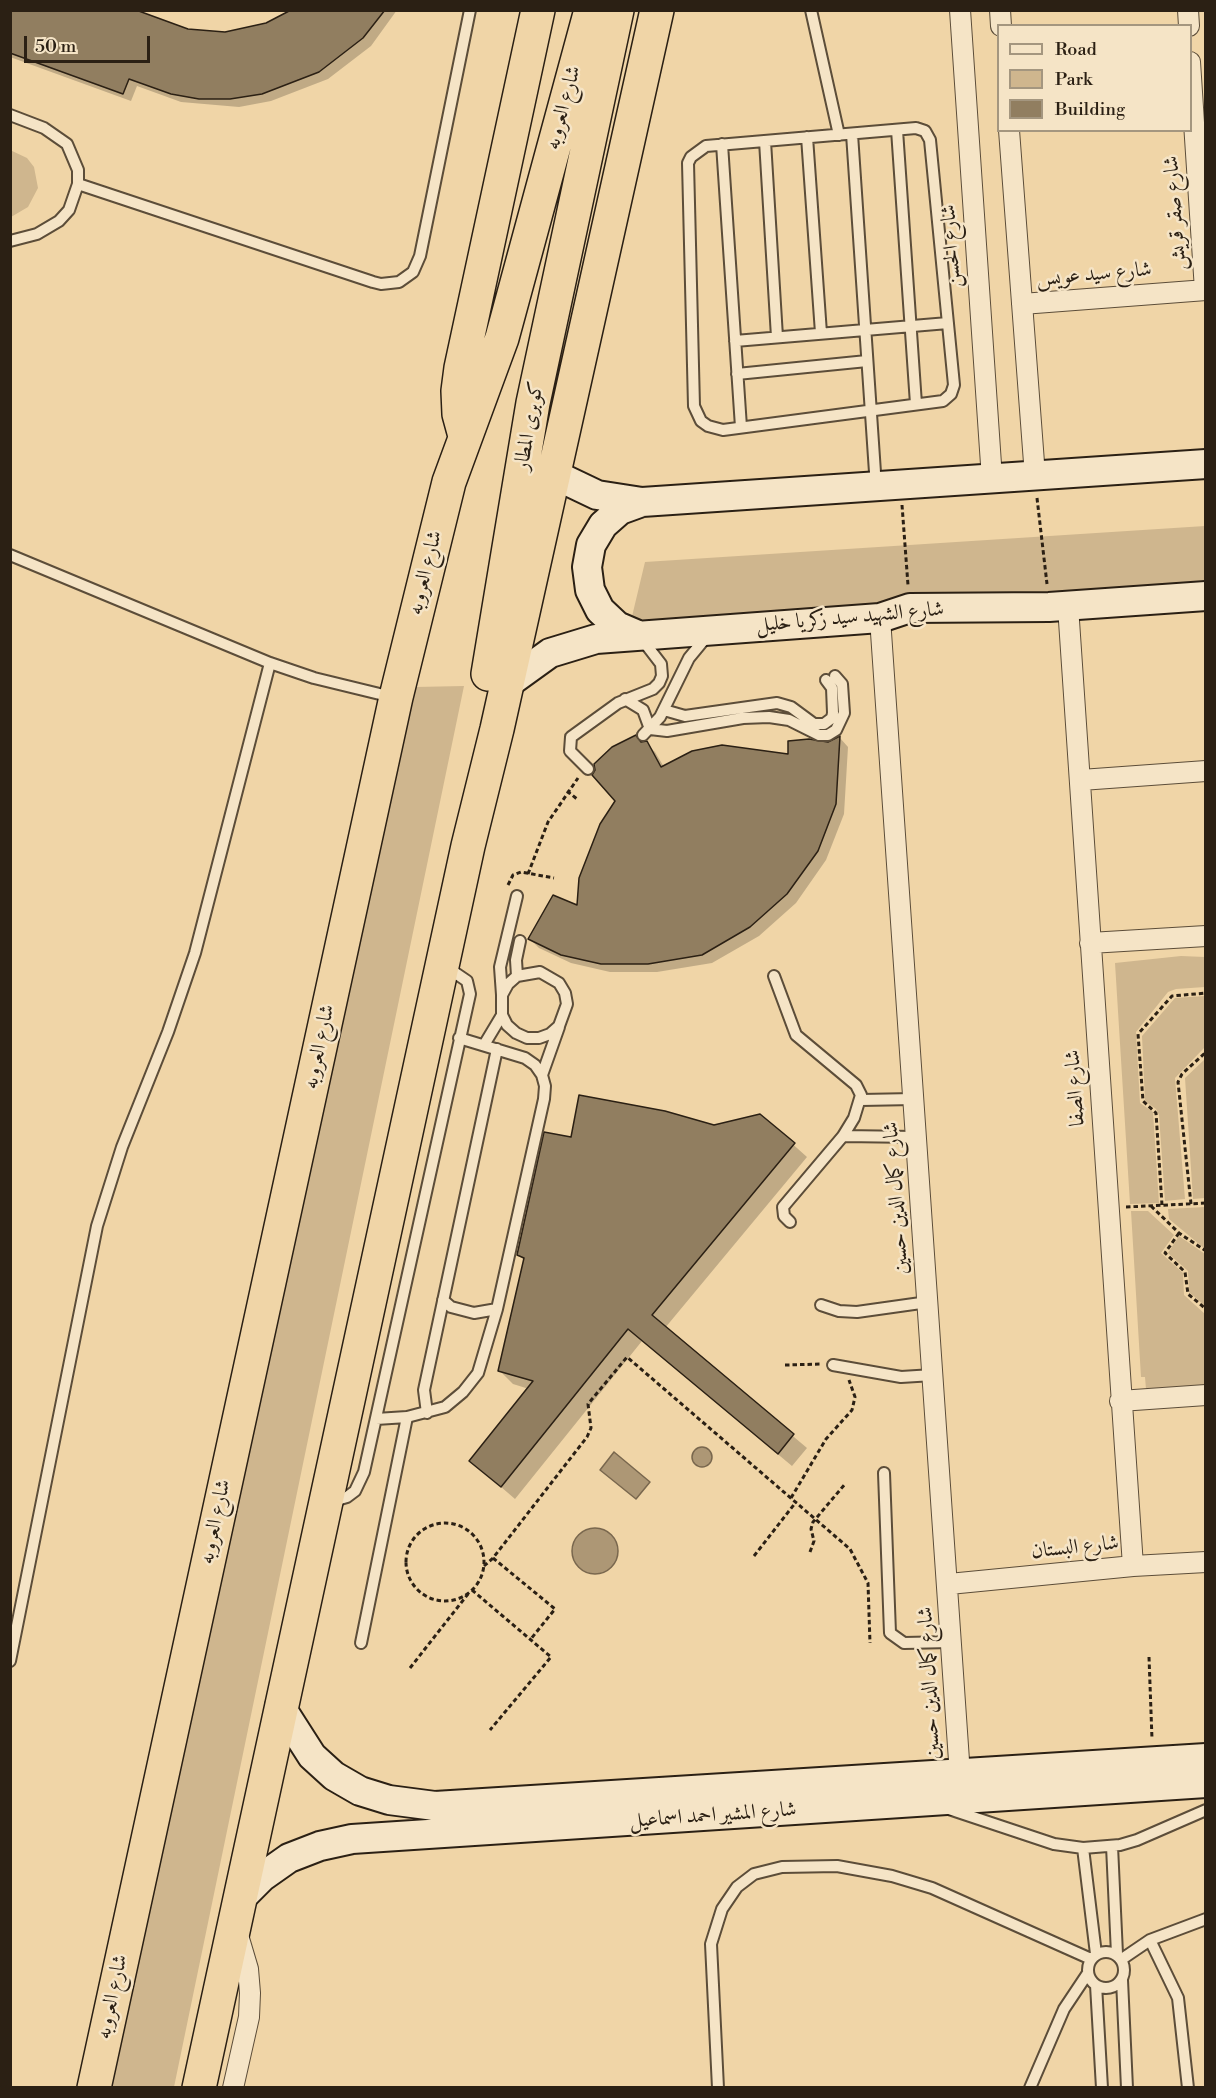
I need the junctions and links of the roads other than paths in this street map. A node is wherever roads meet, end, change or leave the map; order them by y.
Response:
1 (470, 10) edge
2 (538, 10) edge
3 (657, 10) edge
4 (811, 10) edge
5 (960, 10) edge
6 (599, 13) edge
7 (1192, 69) edge
8 (10, 115) edge
9 (1200, 128) edge
10 (897, 130) junction
11 (1009, 132) edge
12 (852, 134) junction
13 (839, 135) junction
14 (807, 137) junction
15 (765, 141) junction
16 (722, 144) junction
17 (78, 184) junction
18 (10, 241) edge
19 (1205, 290) edge
20 (1022, 304) junction
21 (948, 323) junction
22 (910, 326) junction
23 (865, 330) junction
24 (821, 333) junction
25 (777, 337) junction
26 (735, 341) junction
27 (867, 361) junction
28 (737, 374) junction
29 (916, 404) junction
30 (871, 410) junction
31 (741, 427) junction
32 (465, 436) junction
33 (1206, 464) edge
34 (553, 474) junction
35 (1035, 477) junction
36 (992, 479) junction
37 (888, 486) junction
38 (642, 502) junction
39 (10, 555) edge
40 (1206, 596) edge
41 (1059, 606) junction
42 (880, 618) junction
43 (714, 630) junction
44 (638, 635) junction
45 (270, 663) junction
46 (507, 684) junction
47 (396, 697) junction
48 (625, 699) junction
49 (785, 704) junction
50 (664, 710) junction
51 (729, 715) junction
52 (779, 717) junction
53 (647, 732) junction
54 (587, 769) road end
55 (1206, 771) edge
56 (1081, 780) junction
57 (468, 846) junction
58 (518, 896) dead end
59 (1206, 936) edge
60 (520, 941) dead end
61 (1090, 943) junction
62 (442, 964) junction
63 (517, 976) junction
64 (774, 976) dead end
65 (502, 995) junction
66 (502, 1015) junction
67 (559, 1026) junction
68 (459, 1038) junction
69 (484, 1045) junction
70 (497, 1049) junction
71 (542, 1074) junction
72 (914, 1098) junction
73 (861, 1100) junction
74 (843, 1136) junction
75 (916, 1137) junction
76 (790, 1222) dead end
77 (442, 1300) junction
78 (928, 1302) junction
79 (821, 1305) dead end
80 (497, 1309) junction
81 (833, 1365) road end
82 (933, 1375) junction
83 (1206, 1395) edge
84 (1120, 1401) junction
85 (427, 1413) junction
86 (407, 1417) junction
87 (376, 1419) junction
88 (884, 1473) dead end
89 (324, 1502) junction
90 (1206, 1562) edge
91 (1133, 1566) junction
92 (949, 1584) junction
93 (951, 1642) junction
94 (361, 1643) dead end
95 (10, 1661) edge
96 (280, 1706) junction
97 (1206, 1758) edge
98 (960, 1775) junction
99 (1206, 1783) edge
100 (626, 1794) junction
101 (923, 1800) junction
102 (1206, 1810) edge
103 (627, 1822) junction
104 (1112, 1846) junction
105 (1083, 1848) junction
106 (236, 1912) junction
107 (1206, 1920) edge
108 (1150, 1940) junction
109 (1094, 1957) junction
110 (1120, 1957) junction
111 (1088, 1973) junction
112 (1122, 1980) junction
113 (1096, 1985) junction
114 (94, 2088) edge
115 (199, 2088) edge
116 (234, 2088) edge
117 (718, 2088) edge
118 (1030, 2088) edge
119 (1102, 2088) edge
120 (1127, 2088) edge
121 (1188, 2088) edge

1 - 17 lane
2 - 32 highway
3 - 34 highway
4 - 13 lane
5 - 36 street, شارع الحسن
6 - 32 highway, شارع العروبه
6 - 57 highway, كوبرى المطار
7 - 9 street, شارع صقر قريش
8 - 17 lane
9 - 19 street, شارع صقر قريش
10 - 12 lane
10 - 21 lane
10 - 22 lane
11 - 20 street
12 - 13 lane
12 - 23 lane
13 - 14 lane
14 - 15 lane
14 - 24 lane
15 - 16 lane
15 - 25 lane
16 - 26 lane
16 - 31 lane
17 - 18 lane
19 - 20 street, شارع سيد عويس
20 - 35 street
21 - 22 lane
21 - 29 lane
22 - 23 lane
22 - 29 lane
23 - 24 lane
23 - 27 lane
24 - 25 lane
25 - 26 lane
26 - 28 lane
27 - 28 lane
27 - 30 lane
28 - 31 lane
29 - 30 lane
30 - 31 lane
30 - 37 lane
32 - 47 highway, شارع العروبه
33 - 35 main road
34 - 38 main road
34 - 46 highway
35 - 36 main road
36 - 37 main road
37 - 38 main road
38 - 44 main road
39 - 45 lane
40 - 41 main road, شارع الشهيد سيد زكريا خليل
41 - 42 main road, شارع الشهيد سيد زكريا خليل
41 - 56 street, شارع الصفا
42 - 43 main road, شارع الشهيد سيد زكريا خليل
42 - 72 street, شارع كمال الدين حسين
43 - 44 main road, شارع الشهيد سيد زكريا خليل
43 - 50 lane
44 - 46 main road, شارع الشهيد سيد زكريا خليل
44 - 48 lane
45 - 47 lane
45 - 95 lane
46 - 57 highway
47 - 114 highway, شارع العروبه
48 - 53 lane
48 - 54 lane
49 - 51 lane
49 - 52 lane
49 - 52 lane
50 - 51 lane
50 - 53 lane
51 - 52 lane
51 - 53 lane
55 - 56 street
56 - 61 street, شارع الصفا
57 - 62 highway
58 - 65 lane
59 - 61 street
60 - 63 lane
61 - 84 street, شارع الصفا
62 - 68 lane
62 - 89 highway
63 - 65 lane
63 - 67 lane
64 - 73 lane
65 - 66 lane
66 - 67 lane
66 - 69 lane
67 - 71 lane
68 - 69 lane
68 - 87 lane
69 - 70 lane
70 - 71 lane
70 - 77 lane
71 - 80 lane
72 - 73 lane
72 - 75 street, شارع كمال الدين حسين
73 - 74 lane
74 - 75 lane
74 - 76 lane
75 - 78 street, شارع كمال الدين حسين
77 - 80 lane
77 - 85 lane
78 - 79 lane
78 - 82 street, شارع كمال الدين حسين
80 - 85 lane
81 - 82 lane
82 - 92 street, شارع كمال الدين حسين
83 - 84 street
84 - 91 street, شارع الصفا
85 - 86 lane
86 - 87 lane
86 - 94 lane
87 - 89 lane
88 - 93 lane
89 - 96 highway
90 - 91 street, شارع البستان
91 - 92 street, شارع البستان
92 - 93 street, شارع كمال الدين حسين
93 - 98 street, شارع كمال الدين حسين
96 - 100 main road, شارع المشير احمد اسماعيل
96 - 106 highway
97 - 98 main road, شارع المشير احمد اسماعيل
98 - 100 main road, شارع المشير احمد اسماعيل
99 - 101 main road, شارع المشير احمد اسماعيل
100 - 103 main road
101 - 103 main road, شارع المشير احمد اسماعيل
101 - 105 lane
102 - 104 lane
103 - 106 main road, شارع المشير احمد اسماعيل
104 - 105 lane
104 - 110 lane
105 - 109 lane
106 - 115 highway
106 - 116 street
107 - 108 lane
108 - 110 lane
108 - 121 lane
109 - 110 lane
109 - 111 lane
109 - 117 lane
110 - 112 lane
111 - 113 lane
111 - 118 lane
112 - 113 lane
112 - 120 lane
113 - 119 lane

